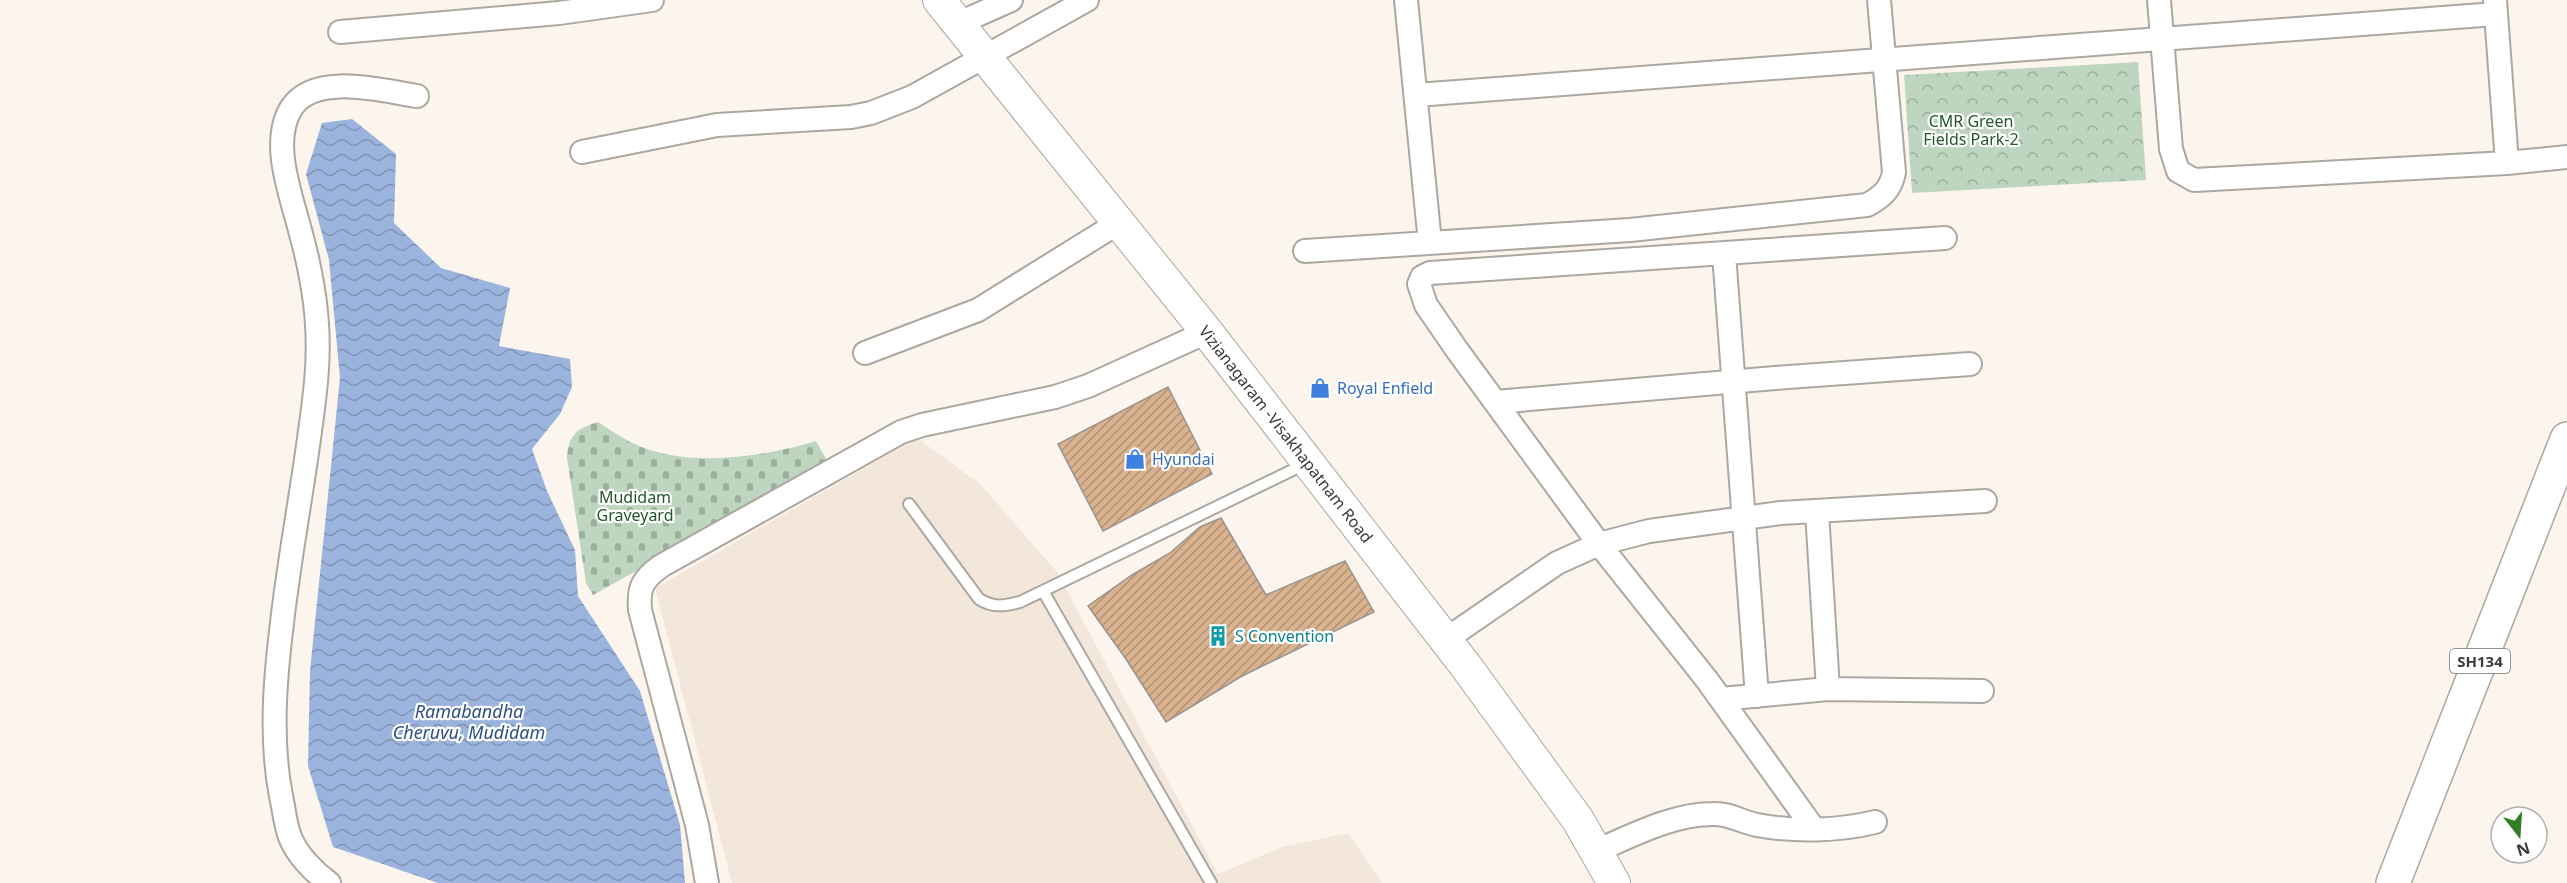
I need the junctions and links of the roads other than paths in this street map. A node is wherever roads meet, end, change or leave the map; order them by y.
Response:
1 (652, 0) edge
2 (1011, 0) edge
3 (1087, 0) edge
4 (1406, 0) edge
5 (1879, 0) edge
6 (2159, 0) edge
7 (2495, 7) edge
8 (948, 12) edge
9 (340, 32) dead end
10 (2162, 37) junction
11 (982, 56) junction
12 (1886, 61) junction
13 (1416, 95) junction
14 (417, 96) dead end
15 (582, 152) dead end
16 (2567, 157) edge
17 (2507, 163) junction
18 (1118, 223) junction
19 (1945, 238) dead end
20 (1430, 243) junction
21 (1305, 251) dead end
22 (1724, 254) junction
23 (1207, 332) junction
24 (865, 353) dead end
25 (1970, 364) dead end
26 (1734, 381) junction
27 (1494, 402) junction
28 (2567, 439) edge
29 (1308, 462) junction
30 (1985, 501) dead end
31 (909, 504) dead end
32 (1817, 512) junction
33 (1742, 518) junction
34 (1599, 544) junction
35 (1043, 591) junction
36 (1445, 640) junction
37 (1828, 689) junction
38 (1982, 691) dead end
39 (1757, 696) junction
40 (1721, 699) junction
41 (1875, 822) dead end
42 (1814, 829) junction
43 (1596, 851) junction
44 (329, 883) edge
45 (707, 883) edge
46 (1211, 883) edge
47 (1614, 883) edge
48 (2393, 883) edge

1 - 9 street
2 - 8 street
3 - 11 street
4 - 13 street
5 - 12 street
6 - 10 street
7 - 10 street
7 - 17 street
8 - 11 main road, Vizianagaram -Visakhapatnam Road
10 - 12 street
10 - 17 street
11 - 15 street
11 - 18 main road, Vizianagaram -Visakhapatnam Road
12 - 13 street
12 - 20 street
13 - 20 street
14 - 44 street
16 - 17 street
18 - 23 main road, Vizianagaram -Visakhapatnam Road
18 - 24 street
19 - 22 street
20 - 21 street
22 - 26 street
22 - 27 street
23 - 29 main road, Vizianagaram -Visakhapatnam Road
23 - 45 street
25 - 26 street
26 - 27 street
26 - 33 street
27 - 34 street
28 - 48 main road, SH134
29 - 35 lane
29 - 36 main road, Vizianagaram -Visakhapatnam Road
30 - 32 street
31 - 35 lane
32 - 33 street
32 - 37 street
33 - 34 street
33 - 39 street
34 - 36 street
34 - 40 street
35 - 46 lane
36 - 43 main road, Vizianagaram -Visakhapatnam Road
37 - 38 street
37 - 39 street
39 - 40 street
40 - 42 street
41 - 42 street
42 - 43 street
43 - 47 main road, Vizianagaram -Visakhapatnam Road

